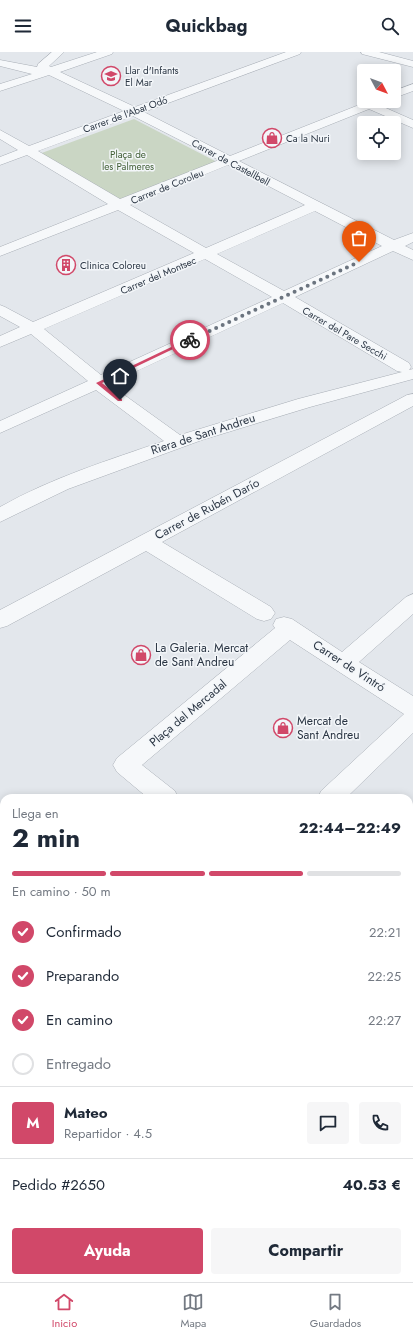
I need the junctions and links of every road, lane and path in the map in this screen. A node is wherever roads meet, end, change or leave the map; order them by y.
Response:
1 (58, 52) edge
2 (108, 52) edge
3 (296, 52) edge
4 (366, 52) edge
5 (0, 62) edge
6 (413, 64) edge
7 (49, 72) junction
8 (0, 88) edge
9 (413, 88) edge
10 (401, 92) edge
11 (361, 108) edge
12 (383, 108) edge
13 (134, 111) junction
14 (413, 124) edge
15 (0, 134) edge
16 (27, 151) junction
17 (0, 161) edge
18 (228, 161) junction
19 (120, 205) junction
20 (315, 206) junction
21 (413, 237) edge
22 (394, 246) junction
23 (0, 252) edge
24 (206, 254) junction
25 (413, 256) edge
26 (283, 297) junction
27 (0, 310) edge
28 (33, 328) junction
29 (0, 342) edge
30 (408, 371) edge
31 (98, 383) junction
32 (413, 399) edge
33 (0, 428) edge
34 (177, 442) junction
35 (0, 515) edge
36 (146, 542) junction
37 (413, 602) edge
38 (264, 612) dead end
39 (0, 620) edge
40 (287, 627) joint
41 (344, 663) junction
42 (413, 708) edge
43 (413, 719) edge
44 (161, 794) edge
45 (334, 794) edge

1 - 7 street
2 - 7 street
3 - 13 street, Carrer de l'Abat Odó
4 - 6 street
5 - 7 street
7 - 8 street
7 - 13 street, Carrer de Castellbell
9 - 10 street
11 - 18 street, Carrer de Coroleu
12 - 14 street
13 - 16 street, Carrer de l'Abat Odó
13 - 18 street, Carrer de Castellbell
15 - 16 street
16 - 17 street, Carrer de l'Abat Odó
16 - 19 street
18 - 19 street, Carrer de Coroleu
18 - 20 street, Carrer de Castellbell
19 - 23 street, Carrer de Coroleu
19 - 24 street, Carrer del Pare Secchi
20 - 22 street, Carrer de Castellbell
20 - 24 street, Carrer del Montsec
21 - 22 street
22 - 25 street, Carrer de Castellbell
22 - 26 street
24 - 26 street, Carrer del Pare Secchi
24 - 28 street, Carrer del Montsec
26 - 30 street, Carrer del Pare Secchi
26 - 31 street
27 - 28 street
28 - 29 street, Carrer del Montsec
28 - 31 street
30 - 34 street, Riera de Sant Andreu
31 - 33 street
31 - 34 street
32 - 36 street, Carrer de Rubén Darío
34 - 35 street, Riera de Sant Andreu
36 - 38 street
36 - 39 street, Carrer de Rubén Darío
37 - 41 street
40 - 41 street, Carrer de Vintró
40 - 44 street, Plaça del Mercadal
41 - 42 street, Carrer de Vintró
43 - 45 street

